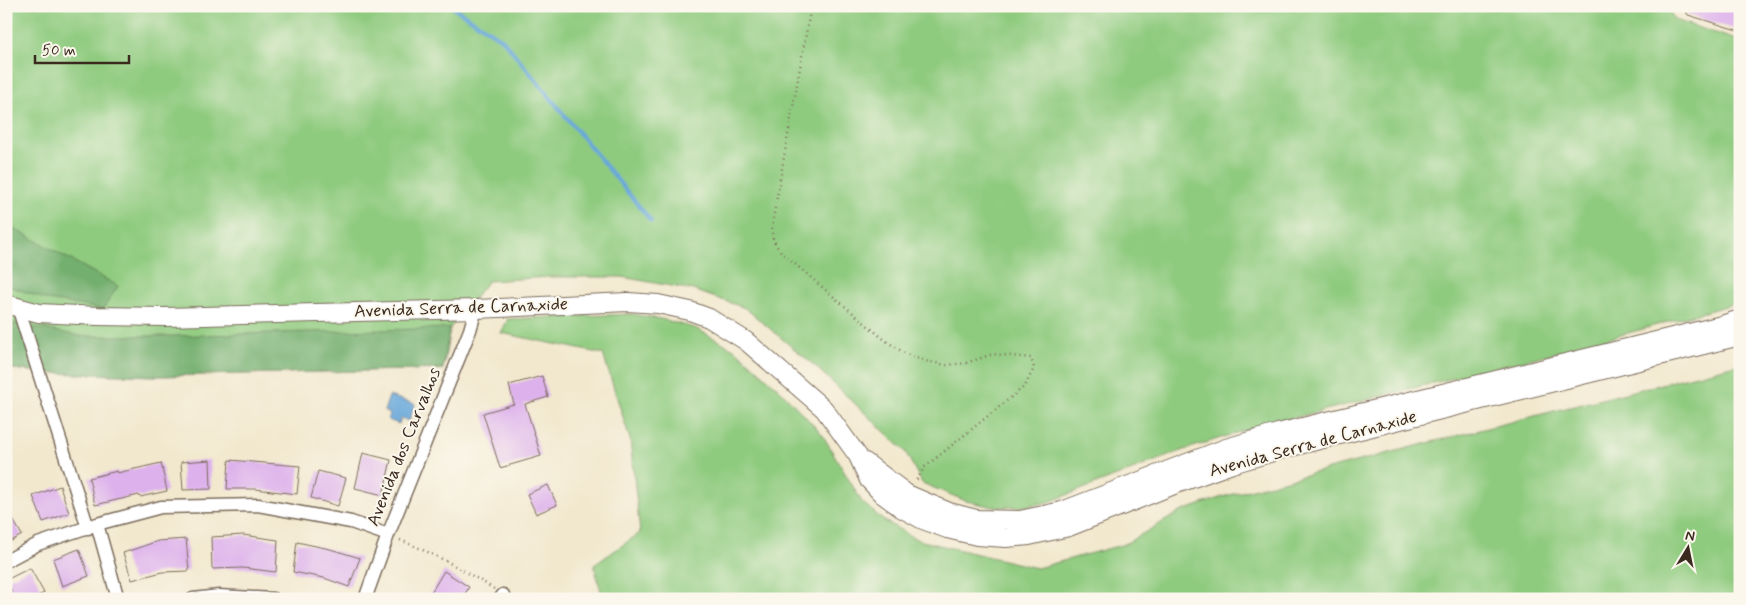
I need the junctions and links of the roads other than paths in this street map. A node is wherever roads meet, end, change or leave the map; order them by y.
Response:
1 (12, 306) edge
2 (476, 309) junction
3 (1740, 319) edge
4 (1740, 336) edge
5 (858, 456) junction
6 (92, 526) junction
7 (388, 535) junction
8 (6, 560) edge
9 (118, 599) edge
10 (193, 599) edge
11 (273, 599) edge
12 (364, 599) edge

1 - 2 street, Avenida Serra de Carnaxide
1 - 6 street
2 - 5 street, Avenida Serra de Carnaxide
2 - 7 street, Avenida dos Carvalhos
3 - 5 street, Avenida Serra de Carnaxide
4 - 5 street, Avenida Serra de Carnaxide
6 - 7 street
6 - 8 street
6 - 9 street
7 - 12 street, Avenida dos Carvalhos
10 - 11 street

